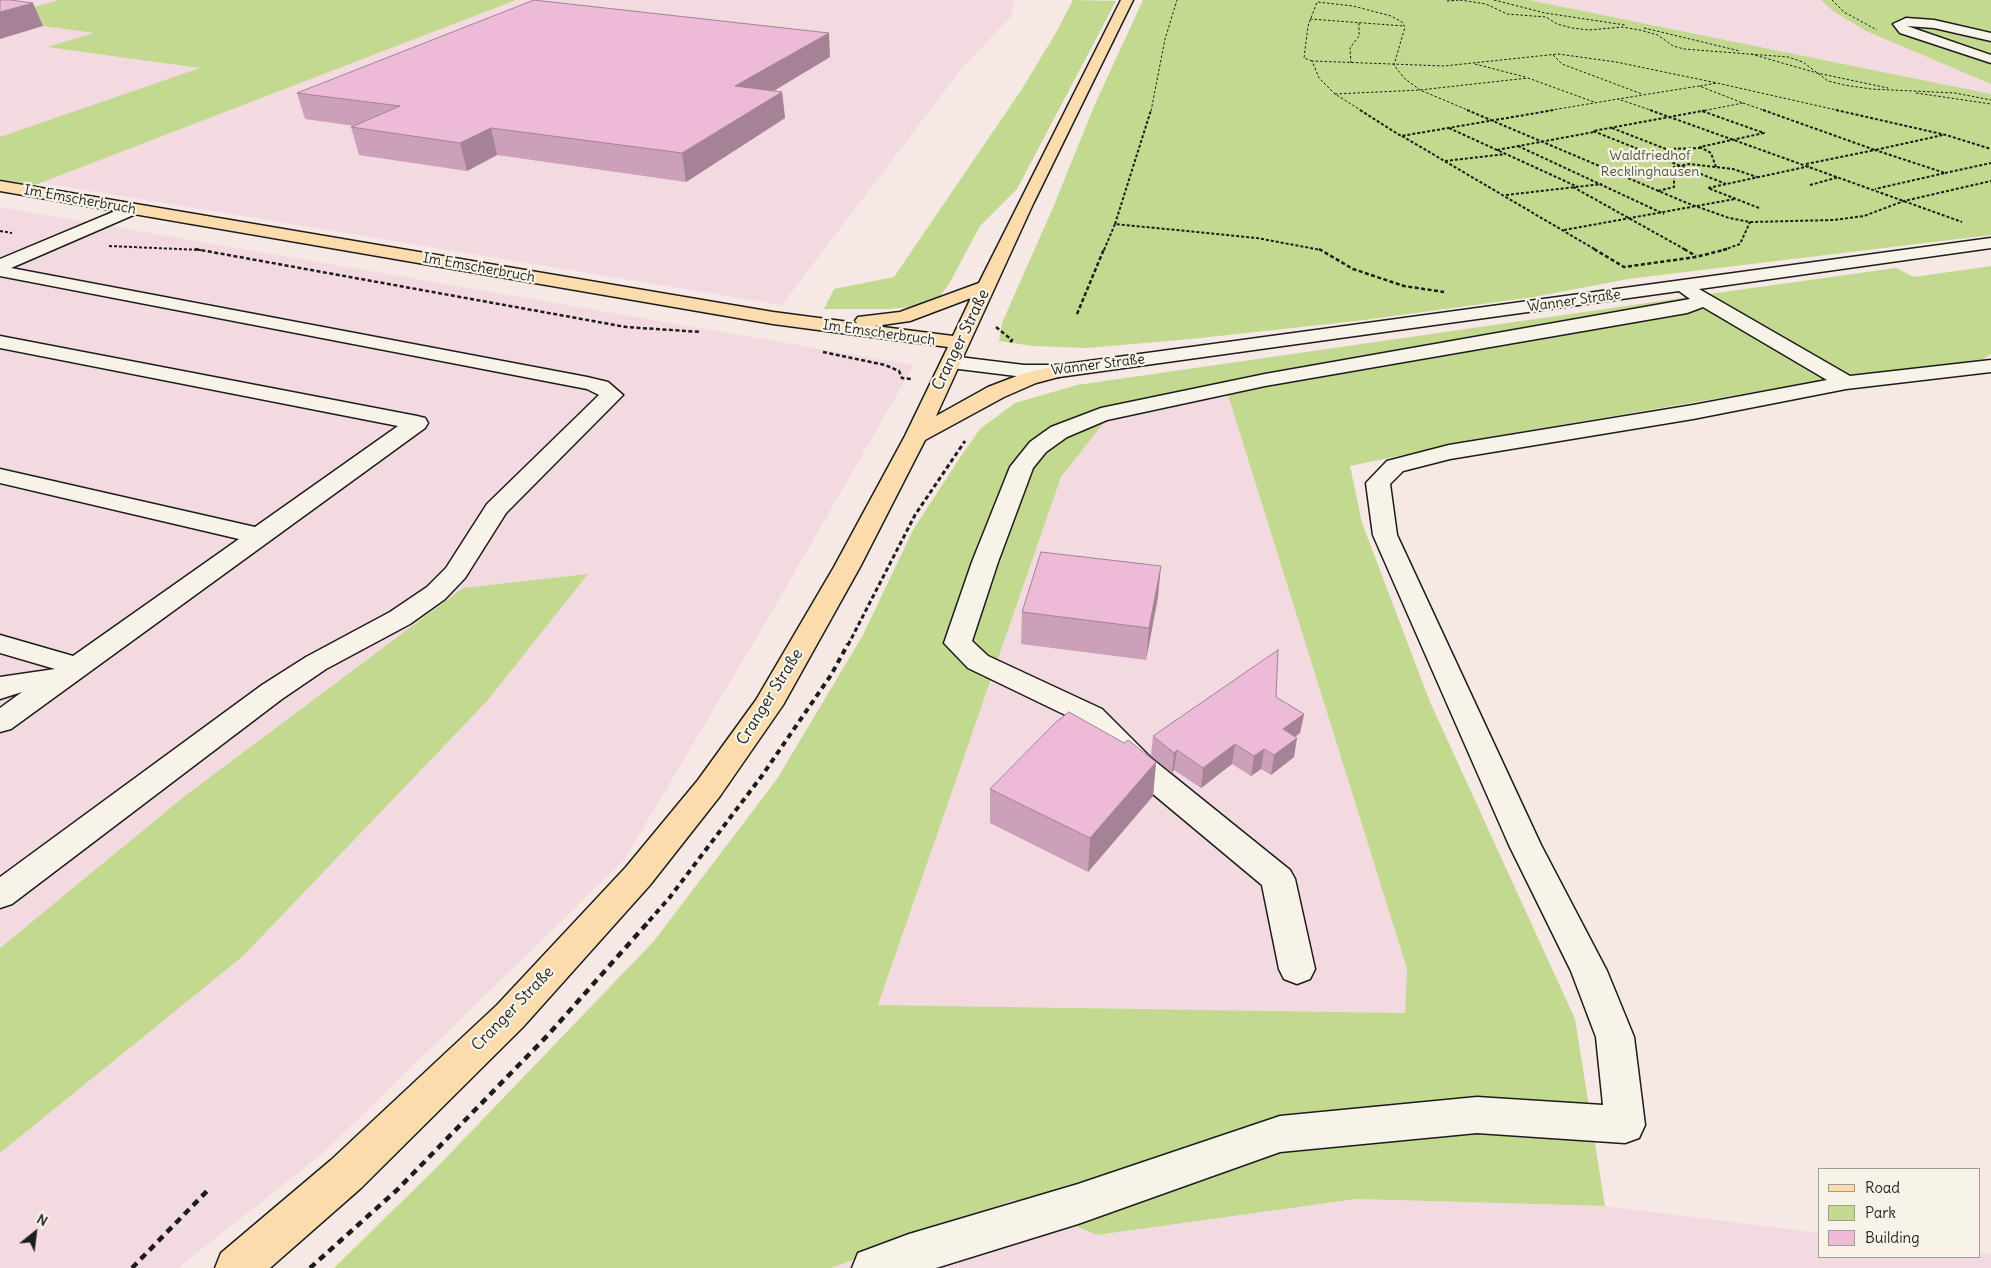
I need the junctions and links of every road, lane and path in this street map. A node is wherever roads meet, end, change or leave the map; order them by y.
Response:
1 (1127, 0) edge
2 (1177, 0) edge
3 (1462, 0) edge
4 (1494, 0) edge
5 (1447, 1) dead end
6 (1310, 19) junction
7 (1360, 23) junction
8 (1404, 26) junction
9 (1991, 38) edge
10 (1738, 48) dead end
11 (1733, 49) junction
12 (1713, 51) junction
13 (1696, 53) dead end
14 (1746, 53) junction
15 (1552, 54) junction
16 (1991, 59) edge
17 (1312, 61) junction
18 (1351, 63) junction
19 (1470, 63) junction
20 (1394, 65) junction
21 (1816, 73) junction
22 (1528, 78) junction
23 (1859, 80) dead end
24 (1854, 81) junction
25 (1717, 83) junction
26 (1839, 83) dead end
27 (1699, 86) junction
28 (1420, 90) junction
29 (1902, 90) junction
30 (1334, 94) junction
31 (1644, 95) junction
32 (1618, 99) junction
33 (1991, 100) edge
34 (1595, 103) junction
35 (1743, 103) junction
36 (1991, 104) edge
37 (1702, 112) junction
38 (1671, 117) junction
39 (1492, 120) junction
40 (1449, 128) junction
41 (1611, 128) junction
42 (1595, 132) junction
43 (1946, 135) junction
44 (1402, 136) junction
45 (1735, 140) junction
46 (1542, 142) junction
47 (1518, 146) junction
48 (1702, 148) junction
49 (1991, 149) edge
50 (1497, 150) junction
51 (1875, 150) junction
52 (1507, 154) junction
53 (1445, 161) junction
54 (1991, 163) edge
55 (1805, 164) junction
56 (1681, 166) junction
57 (1810, 166) junction
58 (1716, 167) junction
59 (1945, 173) junction
60 (1757, 177) junction
61 (1839, 177) junction
62 (1991, 181) edge
63 (1602, 184) junction
64 (1726, 184) junction
65 (1810, 185) dead end
66 (0, 186) edge
67 (1573, 187) junction
68 (1578, 187) junction
69 (1874, 189) junction
70 (1658, 191) junction
71 (1506, 195) junction
72 (0, 197) edge
73 (1735, 199) junction
74 (1904, 201) junction
75 (1700, 208) junction
76 (1760, 208) dead end
77 (123, 212) junction
78 (1664, 214) junction
79 (1631, 220) junction
80 (1750, 222) junction
81 (1964, 223) dead end
82 (1115, 224) junction
83 (1563, 230) junction
84 (0, 231) edge
85 (58, 241) junction
86 (1991, 243) edge
87 (1696, 257) junction
88 (0, 266) edge
89 (0, 271) edge
90 (987, 286) junction
91 (1404, 286) dead end
92 (1682, 286) junction
93 (1704, 300) junction
94 (1077, 314) dead end
95 (807, 329) junction
96 (704, 332) dead end
97 (5, 347) edge
98 (821, 351) dead end
99 (880, 352) dead end
100 (948, 355) junction
101 (1156, 358) junction
102 (1991, 366) edge
103 (1059, 371) junction
104 (902, 378) dead end
105 (1846, 383) junction
106 (916, 436) junction
107 (0, 476) edge
108 (260, 536) junction
109 (0, 644) edge
110 (71, 672) junction
111 (0, 690) edge
112 (0, 722) edge
113 (0, 895) edge
114 (1297, 969) dead end
115 (208, 1190) dead end
116 (132, 1268) edge
117 (237, 1268) edge
118 (874, 1268) edge

1 - 90 main road, Cranger Straße
2 - 82 path
3 - 5 path
3 - 12 path
4 - 11 path
6 - 7 path
6 - 8 path
6 - 17 path
7 - 8 path
7 - 18 path
8 - 20 path
9 - 16 street
10 - 11 path
11 - 12 path
11 - 14 path
12 - 13 path
12 - 14 path
14 - 21 path
14 - 21 path
15 - 19 path
15 - 25 path
15 - 31 path
17 - 18 path
17 - 30 path
18 - 20 path
19 - 20 path
19 - 22 path
20 - 28 path
21 - 24 path
21 - 29 path
22 - 28 path
22 - 34 path
23 - 24 path
24 - 26 path
24 - 29 path
25 - 27 path
25 - 43 path
27 - 31 path
27 - 35 path
28 - 30 path
28 - 39 path
29 - 33 path
29 - 36 path
30 - 44 path
31 - 32 path
32 - 34 path
32 - 38 path
34 - 39 path
35 - 37 path
35 - 51 path
37 - 38 path
37 - 45 path
38 - 41 path
38 - 45 path
39 - 40 path
39 - 46 path
40 - 44 path
40 - 50 path
41 - 42 path
41 - 48 path
42 - 46 path
42 - 56 path
43 - 49 path
43 - 51 path
44 - 53 path
45 - 48 path
45 - 55 path
46 - 47 path
46 - 70 path
47 - 50 path
47 - 63 path
48 - 58 path
50 - 52 path
51 - 55 path
51 - 59 path
52 - 53 path
52 - 68 path
53 - 71 path
54 - 59 path
55 - 57 path
56 - 58 path
56 - 64 path
56 - 70 path
57 - 60 path
57 - 61 path
58 - 60 path
59 - 69 path
60 - 64 path
61 - 65 path
61 - 69 path
62 - 74 path
63 - 68 path
63 - 78 path
64 - 73 path
66 - 77 main road, Im Emscherbruch
67 - 68 path
67 - 71 path
67 - 79 path
69 - 74 path
70 - 75 path
71 - 83 path
72 - 77 main road, Im Emscherbruch
73 - 75 path
73 - 76 path
74 - 80 path
74 - 81 path
75 - 78 path
75 - 80 path
77 - 85 street
77 - 95 main road, Im Emscherbruch
78 - 79 path
79 - 83 path
79 - 87 path
80 - 87 path
82 - 91 path
82 - 94 path
83 - 87 path
84 - 85 path
85 - 88 street
85 - 96 path
86 - 92 street, Wanner Straße
89 - 113 street
90 - 95 main road
90 - 100 main road, Cranger Straße
92 - 93 street
92 - 101 street, Wanner Straße
93 - 105 street
93 - 114 street
95 - 99 main road, Im Emscherbruch
95 - 100 main road, Im Emscherbruch
97 - 108 street
98 - 104 path
100 - 101 street, Wanner Straße
100 - 103 street, Wanner Straße
100 - 106 main road, Cranger Straße
101 - 103 street, Wanner Straße
102 - 105 street
103 - 106 main road
105 - 118 street
106 - 117 main road, Cranger Straße
107 - 108 street
108 - 110 street
109 - 110 street
110 - 111 street
110 - 112 street
115 - 116 path

